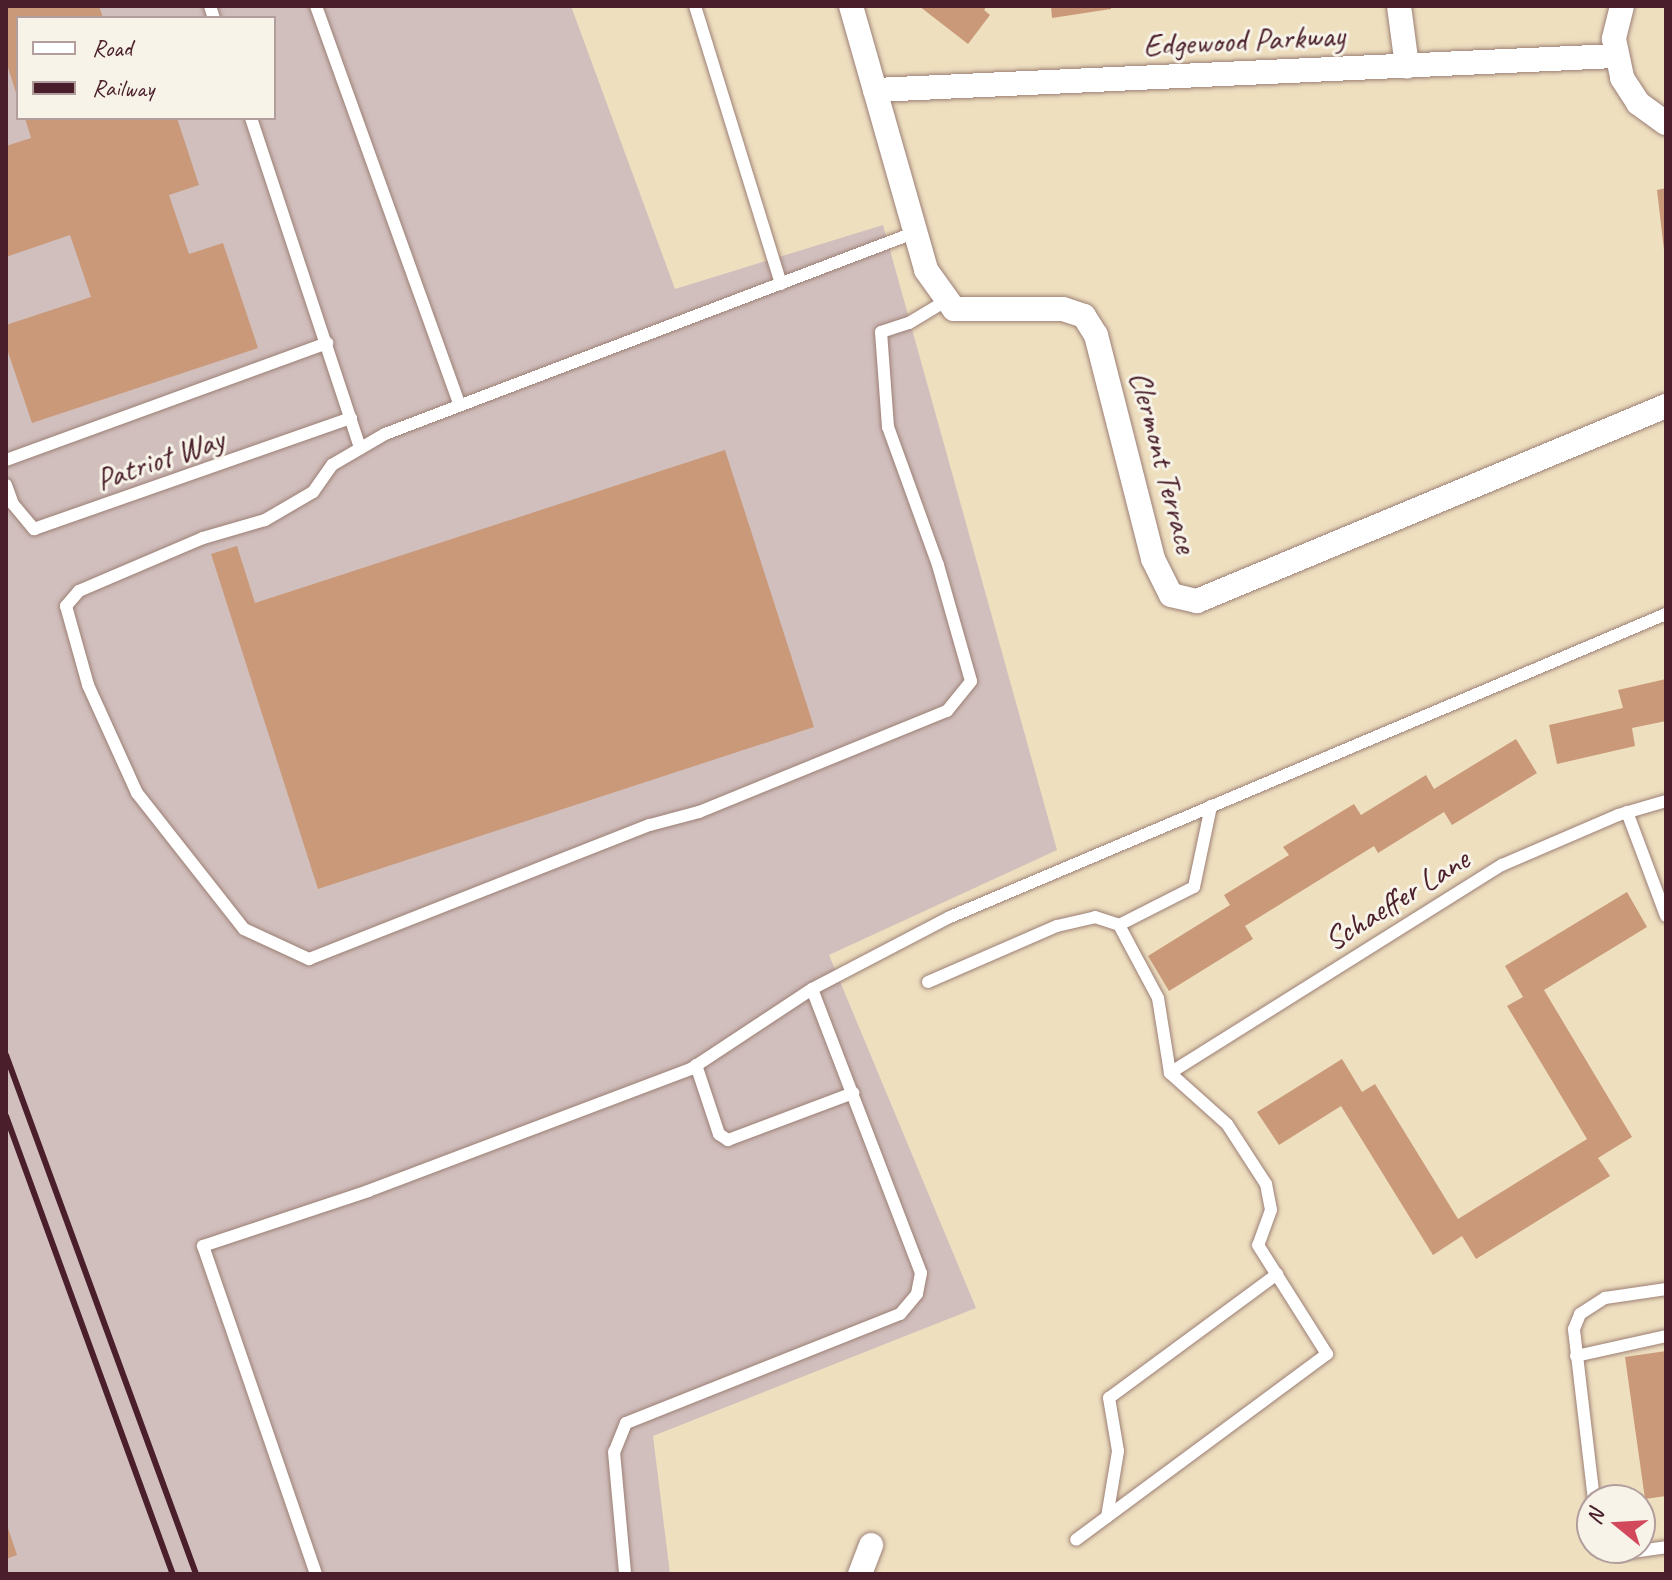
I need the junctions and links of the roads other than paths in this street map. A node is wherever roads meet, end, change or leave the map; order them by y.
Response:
1 (316, 6) edge
2 (695, 6) edge
3 (851, 6) edge
4 (1399, 6) edge
5 (1622, 6) edge
6 (1616, 56) junction
7 (1407, 66) junction
8 (875, 90) junction
9 (252, 120) edge
10 (1666, 123) edge
11 (916, 232) junction
12 (781, 284) junction
13 (944, 302) junction
14 (327, 343) junction
15 (459, 404) junction
16 (1666, 406) edge
17 (351, 418) junction
18 (360, 448) junction
19 (6, 460) edge
20 (6, 485) edge
21 (1666, 614) edge
22 (1666, 801) edge
23 (1211, 806) junction
24 (1627, 812) junction
25 (1666, 916) edge
26 (1119, 925) junction
27 (928, 982) dead end
28 (812, 989) junction
29 (696, 1065) junction
30 (1170, 1073) junction
31 (853, 1093) junction
32 (1277, 1274) junction
33 (1666, 1289) edge
34 (1666, 1336) edge
35 (1576, 1356) junction
36 (1592, 1484) edge
37 (1107, 1517) junction
38 (1076, 1540) dead end
39 (871, 1545) dead end
40 (316, 1574) edge
41 (625, 1574) edge
42 (860, 1574) edge

1 - 15 lane
2 - 12 lane
3 - 8 street
4 - 7 street
5 - 6 street
6 - 7 street, Edgewood Parkway
6 - 10 street
7 - 8 street, Edgewood Parkway
8 - 11 street
9 - 14 lane
11 - 12 lane
11 - 13 street
12 - 15 lane
13 - 16 street, Clermont Terrace
13 - 18 lane
14 - 17 lane
14 - 19 lane
15 - 18 lane
17 - 18 lane
17 - 20 lane, Patriot Way
21 - 23 lane
22 - 24 lane, Schaeffer Lane
23 - 26 lane
23 - 28 lane
24 - 25 lane
24 - 30 lane, Schaeffer Lane
26 - 27 lane
26 - 30 lane
28 - 29 lane
28 - 31 lane
29 - 31 lane
29 - 40 lane
30 - 32 lane
31 - 41 lane
32 - 37 lane
32 - 37 lane
33 - 35 lane
34 - 35 lane
35 - 36 lane
37 - 38 lane
39 - 42 street

